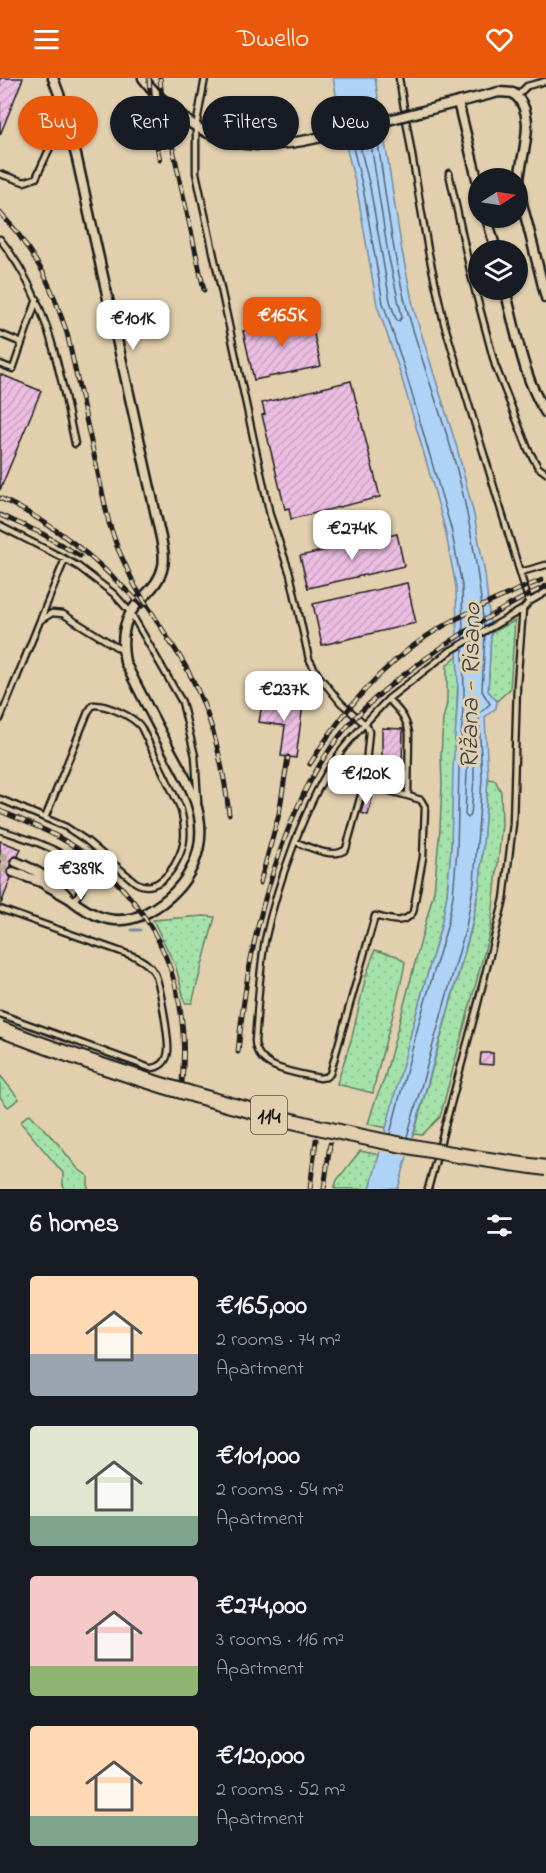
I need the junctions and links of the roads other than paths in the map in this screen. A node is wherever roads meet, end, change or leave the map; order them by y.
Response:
1 (53, 78) edge
2 (143, 78) edge
3 (205, 78) edge
4 (399, 78) edge
5 (546, 81) edge
6 (59, 96) edge
7 (517, 96) junction
8 (458, 102) junction
9 (196, 127) junction
10 (49, 150) edge
11 (75, 150) edge
12 (474, 168) edge
13 (449, 173) dead end
14 (0, 174) edge
15 (0, 239) edge
16 (37, 298) junction
17 (546, 298) edge
18 (508, 300) edge
19 (0, 334) edge
20 (22, 343) junction
21 (0, 364) edge
22 (546, 413) edge
23 (75, 444) dead end
24 (546, 473) edge
25 (0, 526) edge
26 (65, 559) junction
27 (546, 566) edge
28 (521, 572) junction
29 (546, 592) edge
30 (529, 602) junction
31 (523, 609) junction
32 (131, 613) junction
33 (40, 622) junction
34 (123, 651) junction
35 (388, 699) junction
36 (0, 719) edge
37 (364, 724) junction
38 (364, 784) junction
39 (408, 796) junction
40 (0, 799) edge
41 (199, 815) junction
42 (45, 818) junction
43 (0, 830) edge
44 (296, 842) junction
45 (15, 867) tunnel mouth
46 (71, 900) junction
47 (0, 909) edge
48 (0, 1014) edge
49 (0, 1029) edge
50 (546, 1168) edge
51 (428, 1189) edge

1 - 6 street
2 - 9 street
3 - 9 lane
4 - 28 lane
5 - 7 lane
7 - 8 street
7 - 17 street
8 - 9 street, bridge
8 - 12 street
9 - 37 lane
10 - 14 lane
11 - 32 street
13 - 24 lane
15 - 16 lane
16 - 20 lane
16 - 23 lane
18 - 22 street
19 - 20 lane
20 - 21 lane
25 - 26 lane
26 - 32 lane
26 - 33 lane
27 - 28 lane
28 - 30 lane
29 - 30 lane
30 - 31 lane
31 - 35 lane
31 - 51 lane
32 - 34 street
32 - 41 lane
33 - 34 lane
33 - 36 lane
34 - 41 street
35 - 37 lane
35 - 39 lane
37 - 38 lane
37 - 44 lane
38 - 39 lane
38 - 44 lane
39 - 44 lane
40 - 42 lane
41 - 46 street
42 - 42 lane
43 - 46 lane
45 - 46 street
47 - 48 lane
49 - 50 main road, 114, bridge

